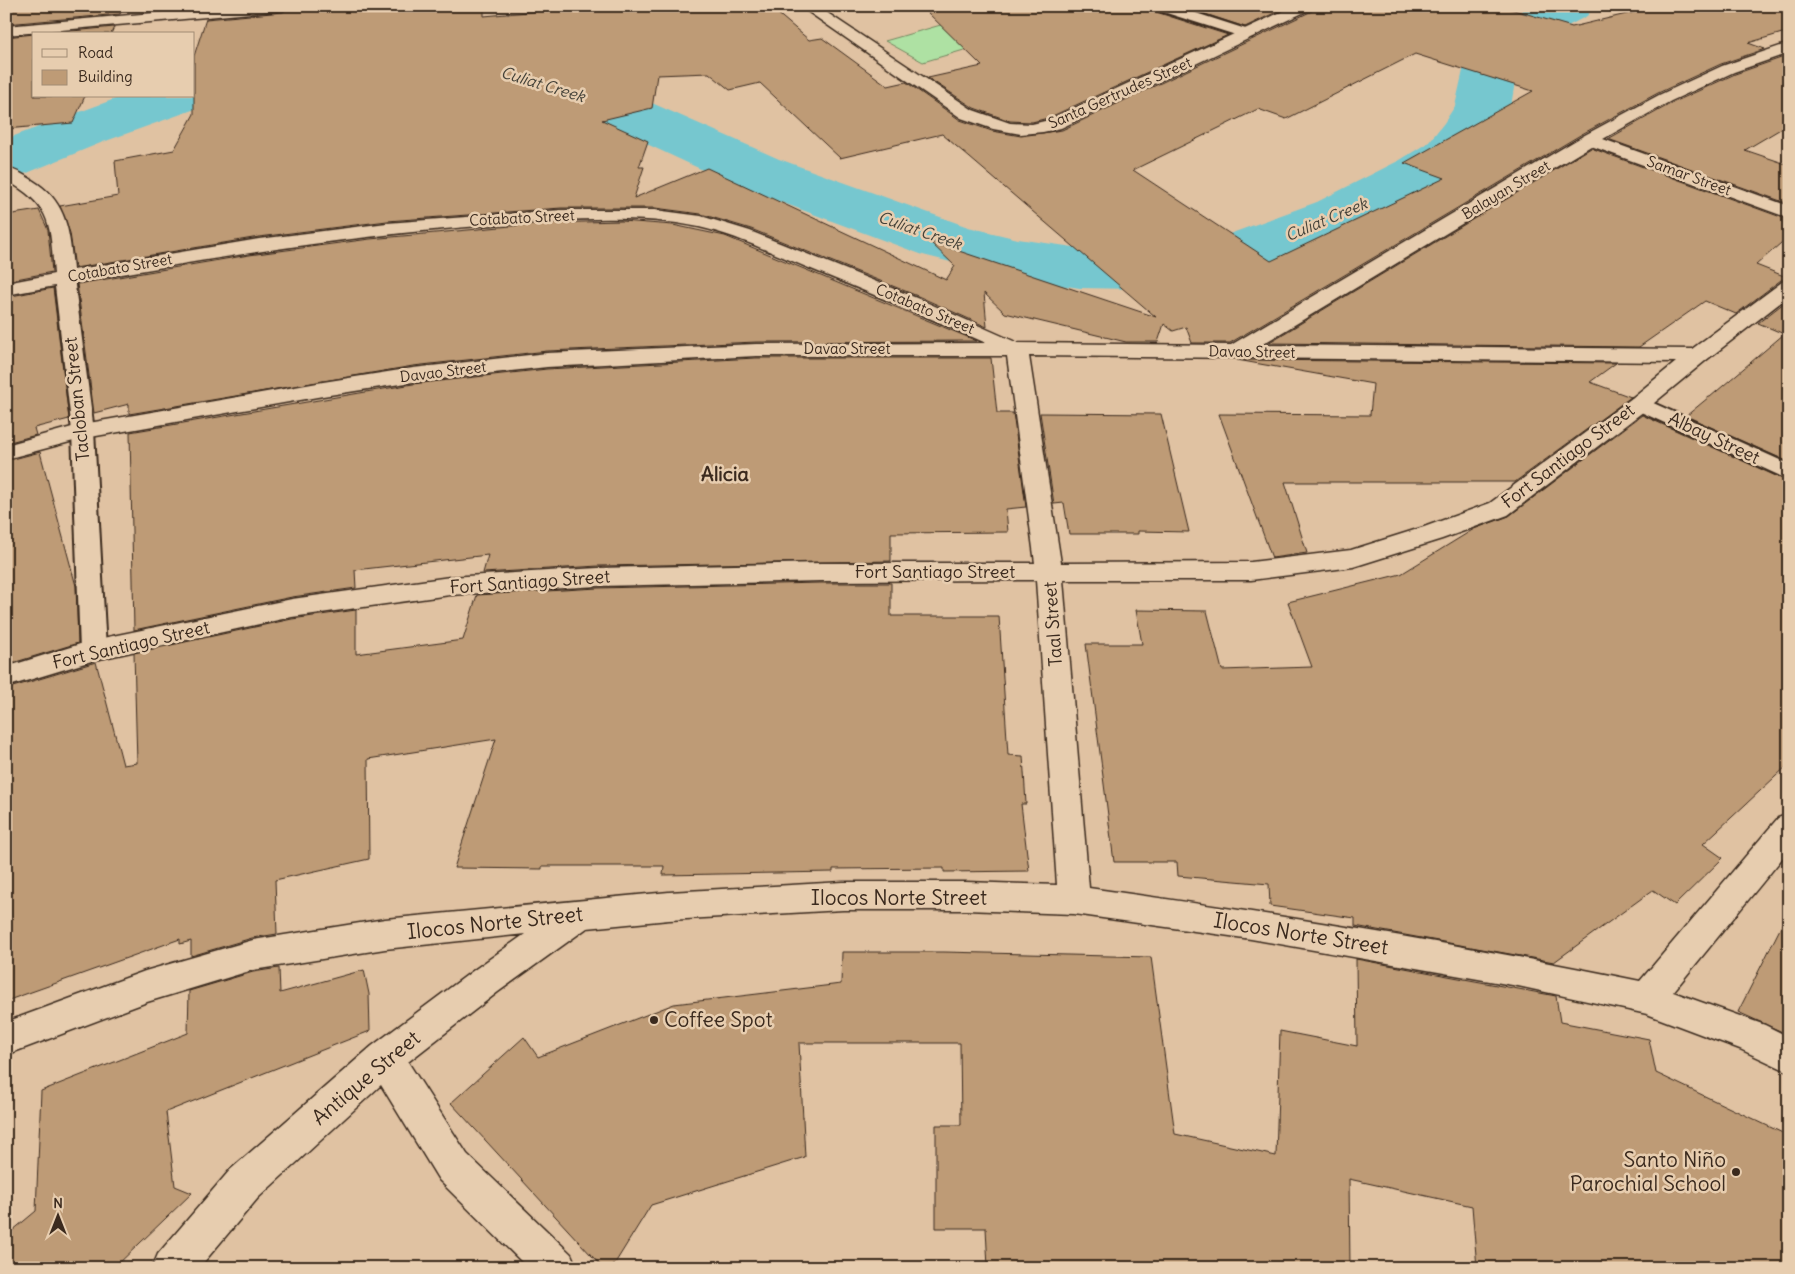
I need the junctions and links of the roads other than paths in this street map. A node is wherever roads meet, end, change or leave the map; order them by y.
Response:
1 (283, 6) edge
2 (808, 6) edge
3 (1159, 6) edge
4 (1306, 6) edge
5 (6, 31) edge
6 (1247, 34) junction
7 (1789, 48) edge
8 (1589, 140) junction
9 (8, 174) edge
10 (1789, 212) edge
11 (64, 278) junction
12 (1789, 286) edge
13 (6, 289) edge
14 (1017, 349) junction
15 (1234, 352) junction
16 (1697, 356) junction
17 (1640, 403) junction
18 (82, 431) junction
19 (6, 452) edge
20 (1789, 473) edge
21 (1049, 572) junction
22 (93, 650) junction
23 (6, 677) edge
24 (1789, 827) edge
25 (1074, 900) junction
26 (582, 914) junction
27 (1647, 998) junction
28 (6, 1039) edge
29 (1789, 1054) edge
30 (385, 1058) junction
31 (172, 1268) edge
32 (557, 1268) edge

1 - 5 street
2 - 6 street, Santa Gertrudes Street
3 - 6 lane
4 - 6 street, Santa Gertrudes Street
7 - 8 street, Balayan Street
8 - 10 street, Samar Street
8 - 15 street, Balayan Street
9 - 11 street, Tacloban Street
11 - 13 street, Cotabato Street
11 - 14 street, Cotabato Street
11 - 18 lane, Tacloban Street
12 - 16 street, Fort Santiago Street
14 - 15 street, Davao Street
14 - 18 street, Davao Street
14 - 21 street, Taal Street
15 - 16 street, Davao Street
16 - 17 street, Fort Santiago Street
17 - 20 lane, Albay Street
17 - 21 street, Fort Santiago Street
18 - 19 street, Davao Street
18 - 22 lane, Tacloban Street
21 - 22 street, Fort Santiago Street
21 - 25 street, Taal Street
22 - 23 street, Fort Santiago Street
24 - 27 street
25 - 26 street, Ilocos Norte Street
25 - 27 street, Ilocos Norte Street
26 - 28 street, Ilocos Norte Street
26 - 30 street, Antique Street
27 - 29 street, Ilocos Norte Street
30 - 31 street, Antique Street
30 - 32 street

